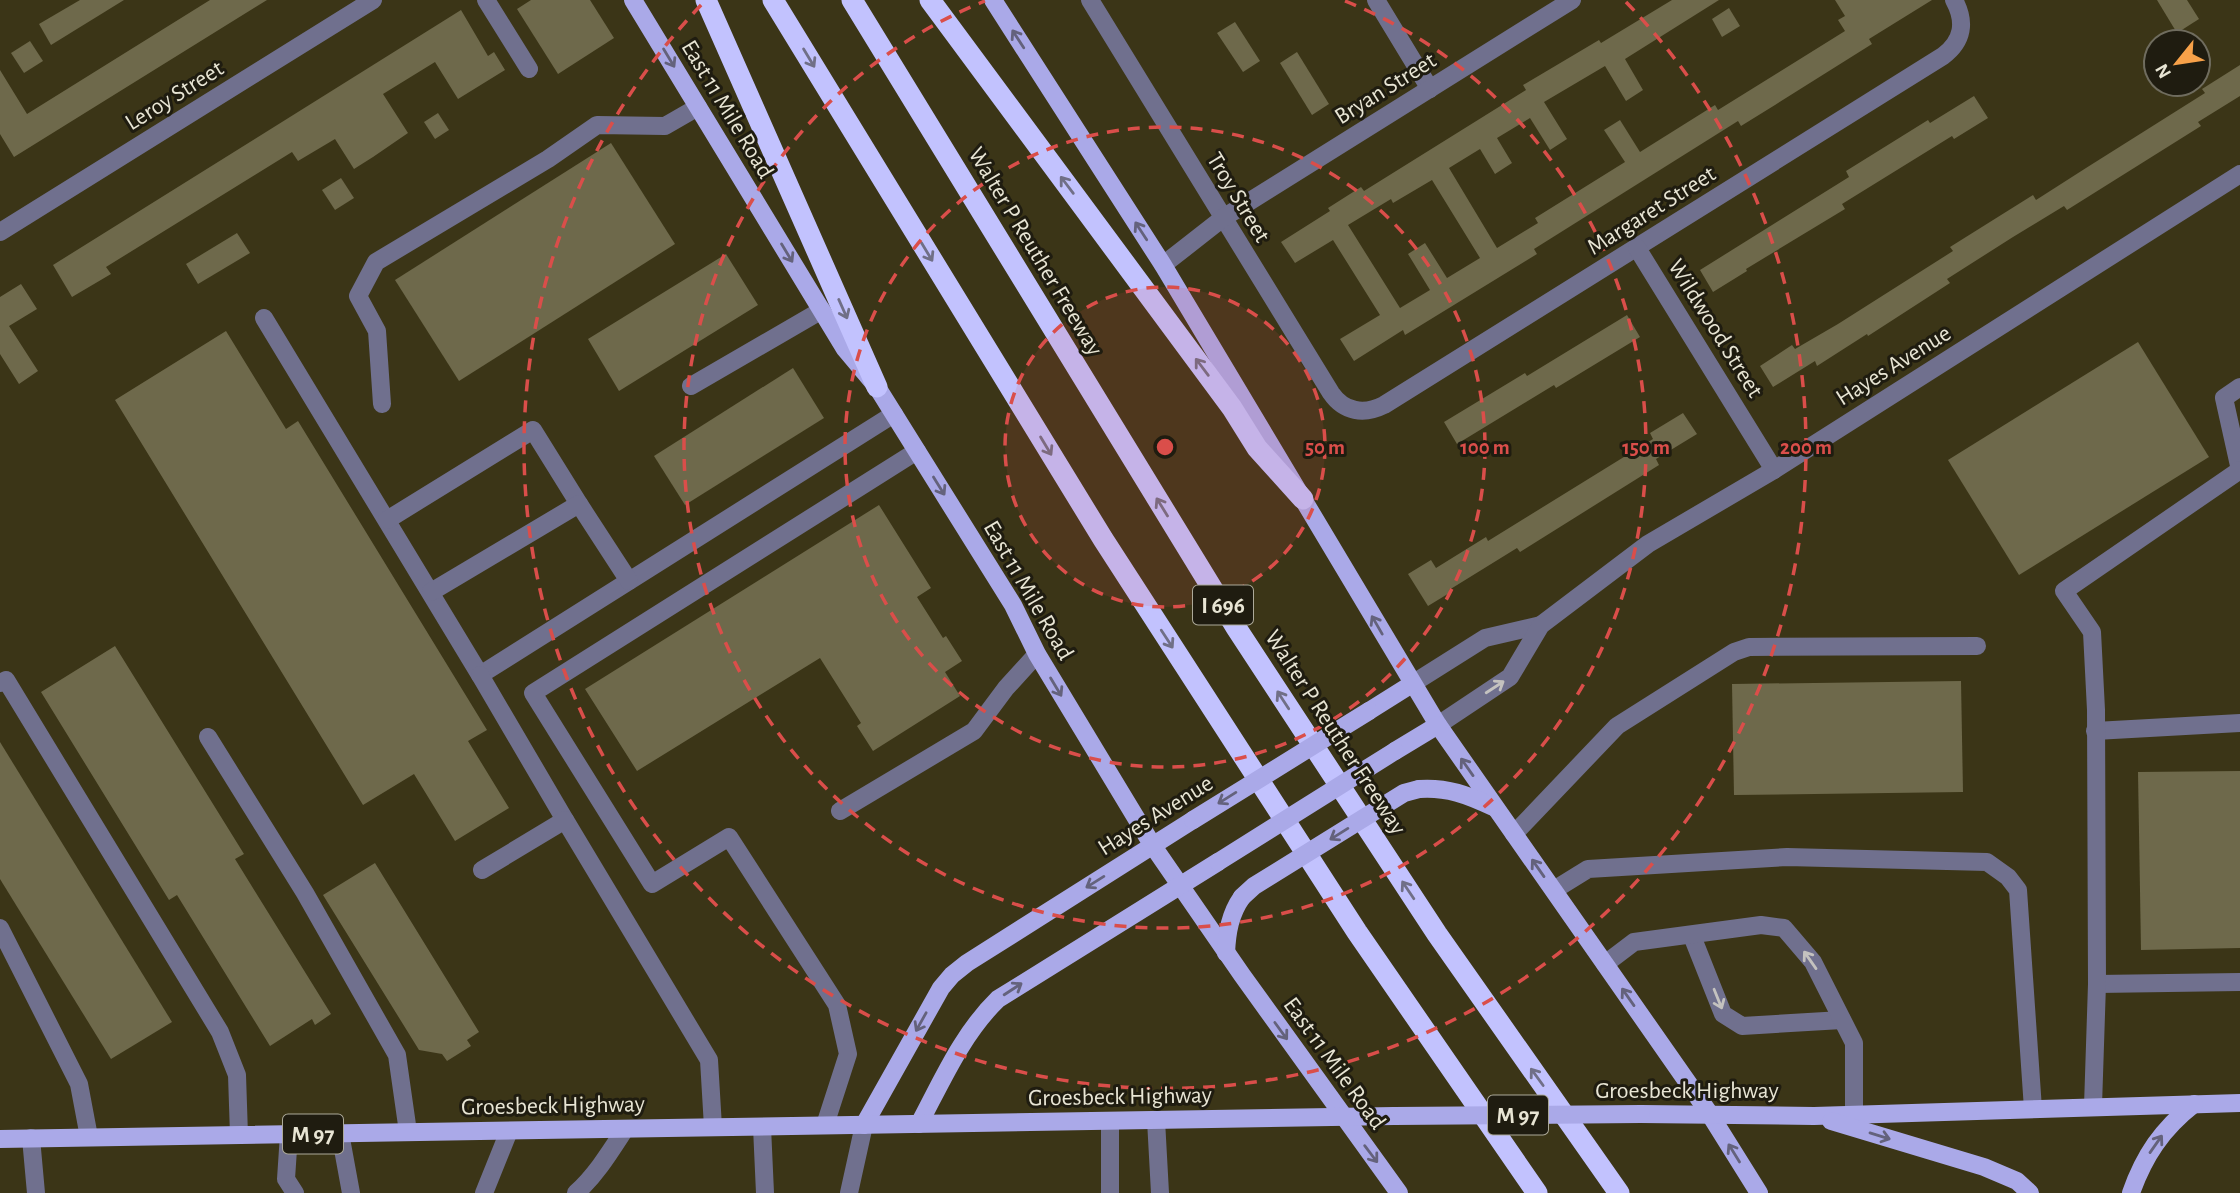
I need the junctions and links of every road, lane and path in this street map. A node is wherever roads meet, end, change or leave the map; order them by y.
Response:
1 (373, 0) edge
2 (486, 0) edge
3 (633, 0) edge
4 (706, 0) edge
5 (773, 0) edge
6 (852, 0) edge
7 (930, 0) edge
8 (993, 0) edge
9 (1090, 0) edge
10 (1376, 0) edge
11 (1572, 0) edge
12 (1954, 0) edge
13 (529, 69) dead end
14 (1430, 89) junction
15 (698, 107) junction
16 (2240, 174) edge
17 (1223, 218) junction
18 (0, 232) edge
19 (1637, 248) junction
20 (1163, 265) junction
21 (821, 310) junction
22 (264, 318) dead end
23 (691, 386) dead end
24 (877, 387) junction
25 (2240, 387) edge
26 (382, 404) dead end
27 (1354, 410) joint
28 (894, 414) junction
29 (917, 451) junction
30 (1774, 470) junction
31 (2240, 470) edge
32 (1303, 499) junction
33 (579, 504) junction
34 (387, 520) junction
35 (629, 581) junction
36 (431, 592) junction
37 (1541, 625) junction
38 (1977, 646) dead end
39 (1037, 654) junction
40 (480, 675) junction
41 (0, 684) edge
42 (1412, 684) junction
43 (2240, 723) edge
44 (1438, 725) junction
45 (2095, 731) junction
46 (208, 737) dead end
47 (1496, 809) junction
48 (840, 811) dead end
49 (565, 820) junction
50 (1514, 834) junction
51 (1153, 846) junction
52 (482, 870) dead end
53 (1179, 886) junction
54 (1554, 890) junction
55 (0, 928) edge
56 (1692, 936) junction
57 (1226, 953) junction
58 (1605, 964) junction
59 (2240, 982) edge
60 (2097, 984) junction
61 (1842, 1020) junction
62 (2240, 1102) edge
63 (2194, 1104) junction
64 (2093, 1106) junction
65 (2033, 1109) junction
66 (1709, 1113) junction
67 (1854, 1114) junction
68 (1814, 1115) junction
69 (1342, 1116) junction
70 (1156, 1120) junction
71 (1110, 1121) junction
72 (919, 1124) junction
73 (825, 1125) junction
74 (864, 1125) junction
75 (713, 1127) junction
76 (762, 1127) junction
77 (625, 1129) junction
78 (509, 1131) junction
79 (408, 1132) junction
80 (340, 1133) junction
81 (289, 1134) junction
82 (239, 1135) junction
83 (89, 1137) junction
84 (31, 1138) junction
85 (0, 1139) edge
86 (36, 1193) edge
87 (295, 1193) edge
88 (351, 1193) edge
89 (484, 1193) edge
90 (576, 1193) edge
91 (765, 1193) edge
92 (849, 1193) edge
93 (1110, 1193) edge
94 (1160, 1193) edge
95 (1399, 1193) edge
96 (1537, 1193) edge
97 (1619, 1193) edge
98 (1759, 1193) edge
99 (2030, 1193) edge
100 (2131, 1193) edge

1 - 18 street, Leroy Street
2 - 13 street
3 -> 15 main road, East 11 Mile Road
4 -> 24 highway
5 -> 96 highway, I 696
97 -> 6 highway, Walter P Reuther Freeway / I 696
32 -> 7 highway
20 -> 8 main road
9 - 17 street, Troy Street
10 - 14 street
11 - 14 street, Bryan Street
12 - 19 street, Margaret Street
14 - 17 street, Bryan Street
15 -> 21 main road, East 11 Mile Road
15 - 26 street
16 - 30 street, Hayes Avenue
17 - 20 street, Bryan Street
17 - 27 street, Troy Street
19 - 27 street, Margaret Street
19 - 30 street, Wildwood Street
20 - 32 main road
21 - 23 street
21 - 24 main road, East 11 Mile Road
22 - 34 street
24 - 28 main road, East 11 Mile Road
25 - 31 street
28 - 29 main road, East 11 Mile Road
28 - 35 street
29 -> 39 main road, East 11 Mile Road
29 - 73 street
30 - 37 street, Hayes Avenue
31 - 45 street
42 -> 32 main road
33 - 34 street
33 - 35 street
33 - 36 street
34 - 36 street
35 - 40 street
36 - 40 street
37 - 42 street, Hayes Avenue
44 -> 37 street, Hayes Avenue
38 - 50 street
39 - 48 street
39 -> 51 main road, East 11 Mile Road
40 - 49 street
41 - 82 street
42 - 44 main road
42 -> 51 main road, Hayes Avenue, bridge
43 - 45 street
47 -> 44 main road
44 - 53 main road, Hayes Avenue, bridge
45 - 60 street
46 - 79 street
47 - 50 main road
47 -> 57 main road, bridge
49 - 52 street
49 - 75 street
54 -> 50 main road
51 - 53 main road, East 11 Mile Road
51 -> 74 main road, Hayes Avenue
53 - 57 main road, East 11 Mile Road
72 -> 53 main road, Hayes Avenue
54 - 58 main road
54 - 65 street
55 - 83 street
56 - 58 street
61 -> 56 street
56 -> 61 street
57 -> 69 main road, East 11 Mile Road
66 -> 58 main road
59 - 60 street
60 - 64 street
61 - 67 street
62 - 63 main road, Groesbeck Highway / M 97
63 - 64 main road, Groesbeck Highway / M 97
100 -> 63 main road
64 - 65 main road, Groesbeck Highway / M 97
65 - 67 main road, Groesbeck Highway / M 97
66 - 68 main road, Groesbeck Highway / M 97
66 - 69 main road, Groesbeck Highway / M 97, bridge
98 -> 66 main road
67 - 68 main road, Groesbeck Highway / M 97
68 -> 99 main road
69 - 70 main road, Groesbeck Highway / M 97
69 -> 95 main road, East 11 Mile Road
70 - 71 main road, Groesbeck Highway / M 97
70 - 94 street
71 - 72 main road, Groesbeck Highway / M 97
71 - 93 street
72 - 74 main road, Groesbeck Highway / M 97
73 - 74 main road, Groesbeck Highway / M 97
73 - 76 main road, Groesbeck Highway / M 97
74 - 92 street
75 - 76 main road, Groesbeck Highway / M 97
75 - 77 main road, Groesbeck Highway / M 97
76 - 91 street
77 - 78 main road, Groesbeck Highway / M 97
77 - 90 street
78 - 79 main road, Groesbeck Highway / M 97
78 - 89 street
79 - 80 main road, Groesbeck Highway / M 97
80 - 81 main road, Groesbeck Highway / M 97
80 - 88 street
81 - 82 main road, Groesbeck Highway / M 97
81 - 87 street
82 - 83 main road, Groesbeck Highway / M 97
83 - 84 main road, Groesbeck Highway / M 97
84 - 85 main road, Groesbeck Highway / M 97
84 - 86 street

